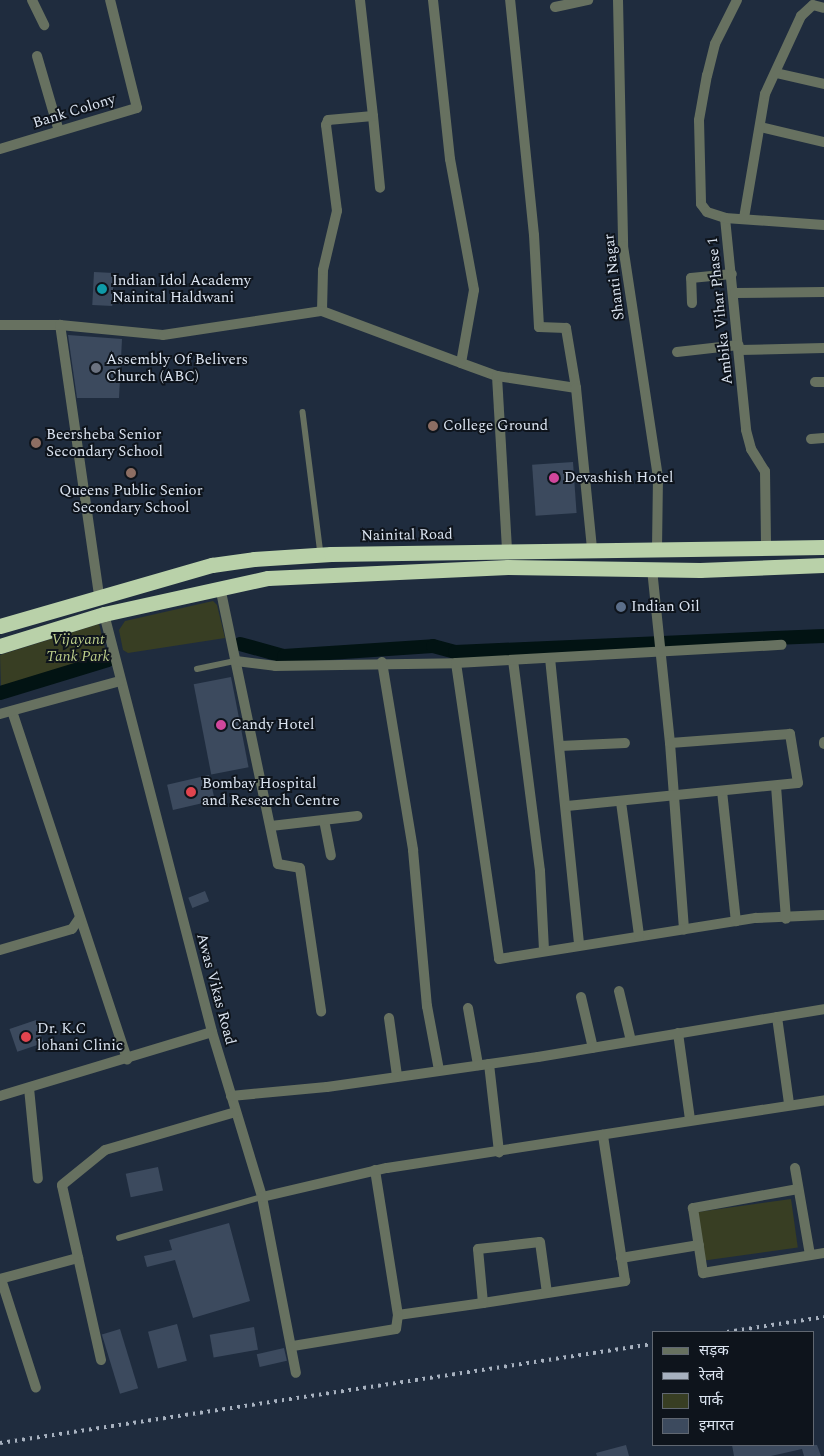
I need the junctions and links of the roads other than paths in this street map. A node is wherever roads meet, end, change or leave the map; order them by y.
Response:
1 (32, 0) edge
2 (110, 0) edge
3 (360, 0) edge
4 (433, 0) edge
5 (510, 0) edge
6 (588, 0) edge
7 (618, 0) edge
8 (737, 0) edge
9 (555, 6) dead end
10 (824, 8) edge
11 (44, 25) dead end
12 (37, 56) dead end
13 (776, 72) junction
14 (824, 84) edge
15 (373, 116) junction
16 (760, 127) junction
17 (59, 131) junction
18 (824, 142) edge
19 (0, 149) edge
20 (380, 188) dead end
21 (726, 218) junction
22 (744, 218) junction
23 (824, 225) edge
24 (732, 274) junction
25 (824, 292) edge
26 (734, 293) junction
27 (692, 303) dead end
28 (322, 311) junction
29 (60, 325) junction
30 (0, 326) edge
31 (740, 348) junction
32 (824, 348) edge
33 (678, 352) dead end
34 (461, 363) junction
35 (497, 376) junction
36 (576, 388) junction
37 (303, 412) dead end
38 (811, 438) dead end
39 (824, 438) edge
40 (766, 547) junction
41 (824, 547) edge
42 (592, 549) junction
43 (657, 549) junction
44 (507, 550) junction
45 (321, 555) junction
46 (215, 564) junction
47 (824, 565) edge
48 (765, 568) junction
49 (652, 569) junction
50 (220, 587) junction
51 (99, 595) junction
52 (104, 614) junction
53 (0, 626) edge
54 (782, 645) dead end
55 (0, 646) edge
56 (658, 647) junction
57 (550, 658) junction
58 (512, 660) junction
59 (236, 661) junction
60 (382, 662) junction
61 (456, 663) junction
62 (197, 669) dead end
63 (120, 680) junction
64 (12, 711) junction
65 (0, 714) edge
66 (625, 743) dead end
67 (670, 743) junction
68 (560, 746) junction
69 (776, 786) junction
70 (722, 792) junction
71 (673, 797) junction
72 (622, 802) junction
73 (567, 806) junction
74 (357, 816) dead end
75 (324, 820) junction
76 (271, 826) junction
77 (331, 855) dead end
78 (824, 915) edge
79 (79, 919) junction
80 (786, 919) junction
81 (736, 921) junction
82 (684, 929) junction
83 (639, 936) junction
84 (579, 945) junction
85 (0, 950) edge
86 (544, 951) junction
87 (620, 991) dead end
88 (581, 997) dead end
89 (468, 1008) dead end
90 (824, 1008) edge
91 (321, 1011) dead end
92 (777, 1017) junction
93 (389, 1018) dead end
94 (212, 1032) junction
95 (678, 1034) junction
96 (630, 1041) junction
97 (593, 1048) junction
98 (127, 1059) junction
99 (483, 1064) junction
100 (439, 1070) junction
101 (397, 1076) junction
102 (29, 1088) junction
103 (0, 1096) edge
104 (231, 1096) junction
105 (824, 1100) edge
106 (789, 1104) junction
107 (236, 1112) junction
108 (690, 1120) junction
109 (603, 1136) junction
110 (499, 1152) junction
111 (795, 1168) dead end
112 (375, 1170) junction
113 (38, 1180) dead end
114 (798, 1190) junction
115 (262, 1197) junction
116 (119, 1238) dead end
117 (699, 1245) junction
118 (824, 1252) edge
119 (810, 1255) junction
120 (78, 1258) junction
121 (622, 1258) junction
122 (1, 1279) edge
123 (547, 1293) junction
124 (483, 1303) junction
125 (398, 1315) junction
126 (293, 1346) junction
127 (101, 1360) dead end
128 (296, 1372) dead end
129 (36, 1388) dead end

1 - 11 street
2 - 17 street, Bank Colony
3 - 15 street
4 - 34 street
5 - 36 street
6 - 9 street
7 - 43 street, Shanti Nagar
8 - 21 street, Ambika Vihar Phase 1
10 - 13 street
12 - 17 street
13 - 14 street
13 - 16 street
15 - 20 street
15 - 28 street
16 - 18 street
16 - 22 street
17 - 19 street, Bank Colony
21 - 22 street
21 - 24 street, Ambika Vihar Phase 1
22 - 23 street
24 - 26 street, Ambika Vihar Phase 1
24 - 27 street
25 - 26 street
26 - 31 street, Ambika Vihar Phase 1
28 - 29 street
28 - 34 street
29 - 30 street
29 - 51 street
31 - 32 street
31 - 33 street
31 - 40 street, Ambika Vihar Phase 1
34 - 35 street
35 - 36 street
35 - 44 street
36 - 42 street
37 - 45 lane
38 - 39 street
40 - 41 highway, Nainital Road
40 - 43 highway, Nainital Road
40 - 48 highway
42 - 43 highway, Nainital Road
42 - 44 highway, Nainital Road
44 - 45 highway, Nainital Road
45 - 46 highway, Nainital Road
46 - 50 highway
46 - 51 highway, Nainital Road
47 - 48 highway
48 - 49 highway
49 - 50 highway
49 - 56 street
50 - 52 highway
50 - 59 street
51 - 52 highway
51 - 53 highway, Nainital Road
52 - 55 highway
52 - 63 street, Awas Vikas Road
54 - 56 street
56 - 57 street
56 - 67 street
57 - 58 street
57 - 68 street
58 - 61 street
58 - 86 street
59 - 60 street
59 - 62 lane
59 - 76 street
60 - 61 street
60 - 100 street
61 - 86 street
63 - 64 street
63 - 94 street, Awas Vikas Road
64 - 65 street
64 - 79 street
66 - 68 street
67 - 69 street
67 - 71 street
68 - 73 street
69 - 70 street
69 - 80 street
70 - 71 street
70 - 81 street
71 - 72 street
71 - 82 street
72 - 73 street
72 - 83 street
73 - 84 street
74 - 75 street
75 - 76 street
75 - 77 street
76 - 91 street
78 - 80 street
79 - 85 street
79 - 98 street
80 - 81 street
81 - 82 street
82 - 83 street
83 - 84 street
84 - 86 street
87 - 96 street
88 - 97 street
89 - 99 street
90 - 92 street
92 - 95 street
92 - 106 street
93 - 101 street
94 - 98 street
94 - 104 street, Awas Vikas Road
95 - 96 street
95 - 108 street
96 - 97 street
97 - 99 street
98 - 102 street
99 - 100 street
99 - 110 street
100 - 101 street
101 - 104 street
102 - 103 street
102 - 113 street
104 - 107 street, Awas Vikas Road
105 - 106 street
106 - 108 street
107 - 115 street, Awas Vikas Road
107 - 120 street
108 - 109 street
109 - 110 street
109 - 121 street
110 - 112 street
111 - 114 street
112 - 115 street
112 - 125 street
114 - 117 street
114 - 119 street
115 - 116 lane
115 - 126 street, Awas Vikas Road
117 - 119 street
117 - 121 street
118 - 119 street
120 - 122 street
120 - 127 street
121 - 123 street
122 - 129 street
123 - 124 street
123 - 124 street
124 - 125 street
125 - 126 street
126 - 128 street, Awas Vikas Road

